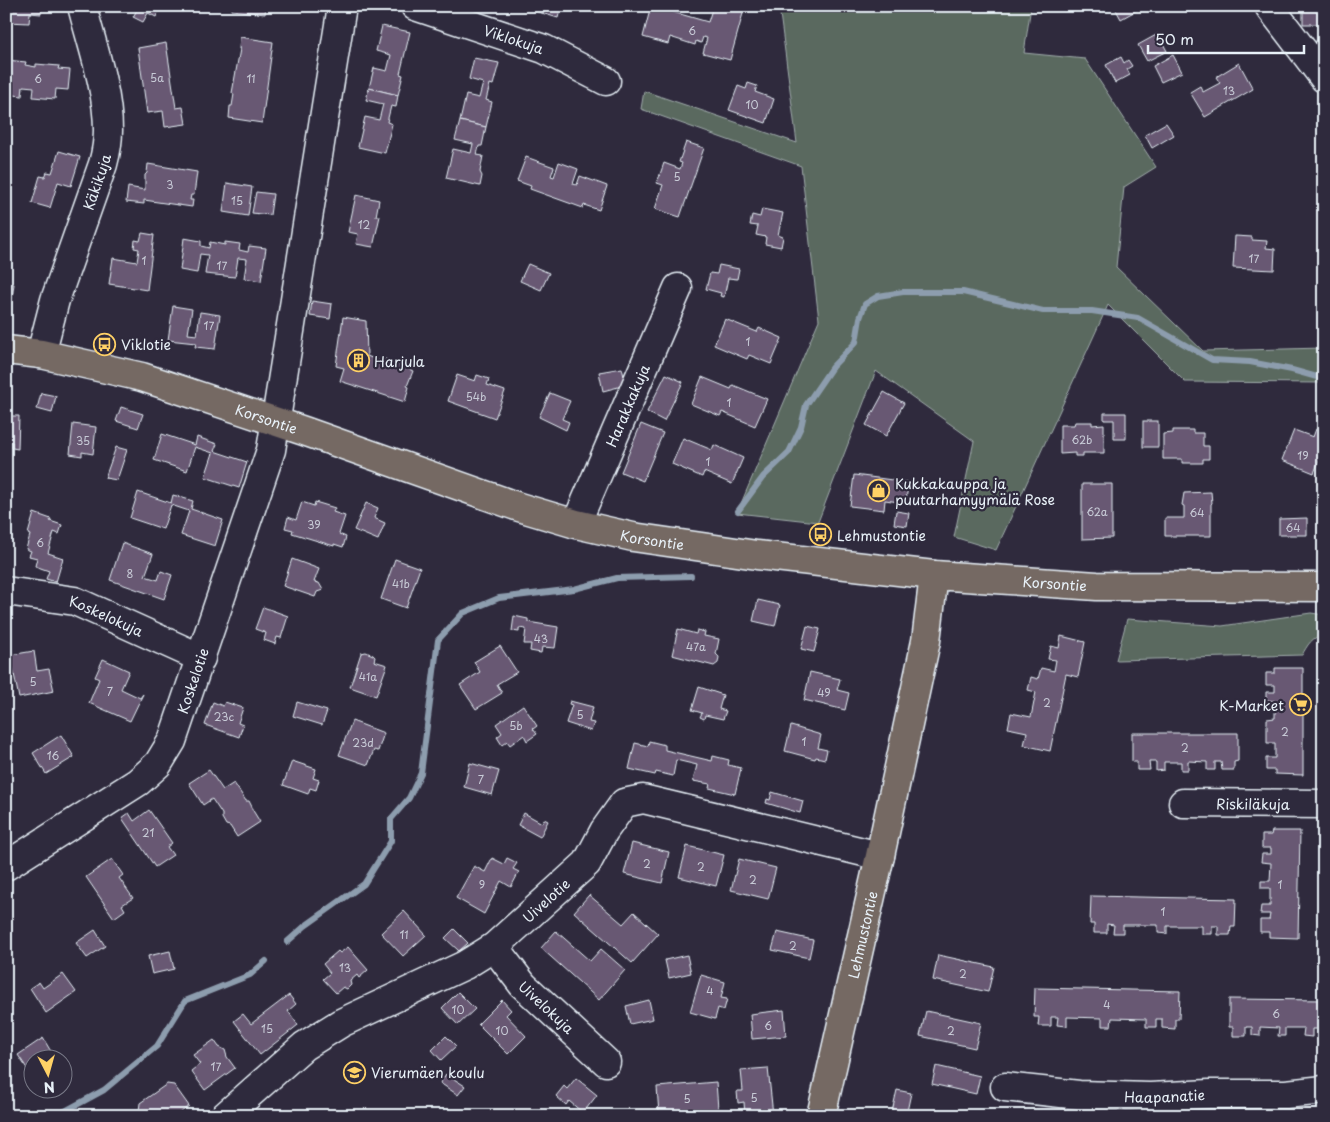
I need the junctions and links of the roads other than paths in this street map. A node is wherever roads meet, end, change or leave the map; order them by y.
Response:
1 (82, 6) edge
2 (342, 6) edge
3 (416, 6) edge
4 (1269, 6) edge
5 (1324, 78) edge
6 (606, 81) dead end
7 (678, 288) dead end
8 (6, 350) edge
9 (41, 354) junction
10 (275, 421) junction
11 (576, 524) junction
12 (934, 575) junction
13 (1324, 587) edge
14 (6, 591) edge
15 (200, 658) junction
16 (1183, 803) dead end
17 (1324, 804) edge
18 (880, 856) junction
19 (6, 866) edge
20 (494, 947) junction
21 (606, 1062) dead end
22 (1005, 1087) dead end
23 (1324, 1090) edge
24 (225, 1116) edge
25 (821, 1116) edge

1 - 9 street, Käkikuja
2 - 10 street
3 - 6 street, Viklokuja
4 - 5 street
7 - 11 street, Harakkakuja
8 - 9 main road, Korsontie
9 - 10 main road, Korsontie
10 - 11 main road, Korsontie
10 - 15 street, Koskelotie
11 - 12 main road, Korsontie
12 - 13 main road, Korsontie
12 - 18 main road, Lehmustontie
14 - 15 street, Koskelokuja
15 - 19 street, Koskelotie
16 - 17 street, Riskiläkuja
18 - 20 street, Uivelotie
18 - 25 main road, Lehmustontie
20 - 21 street, Uivelokuja
20 - 24 street, Uivelotie
22 - 23 street, Haapanatie

